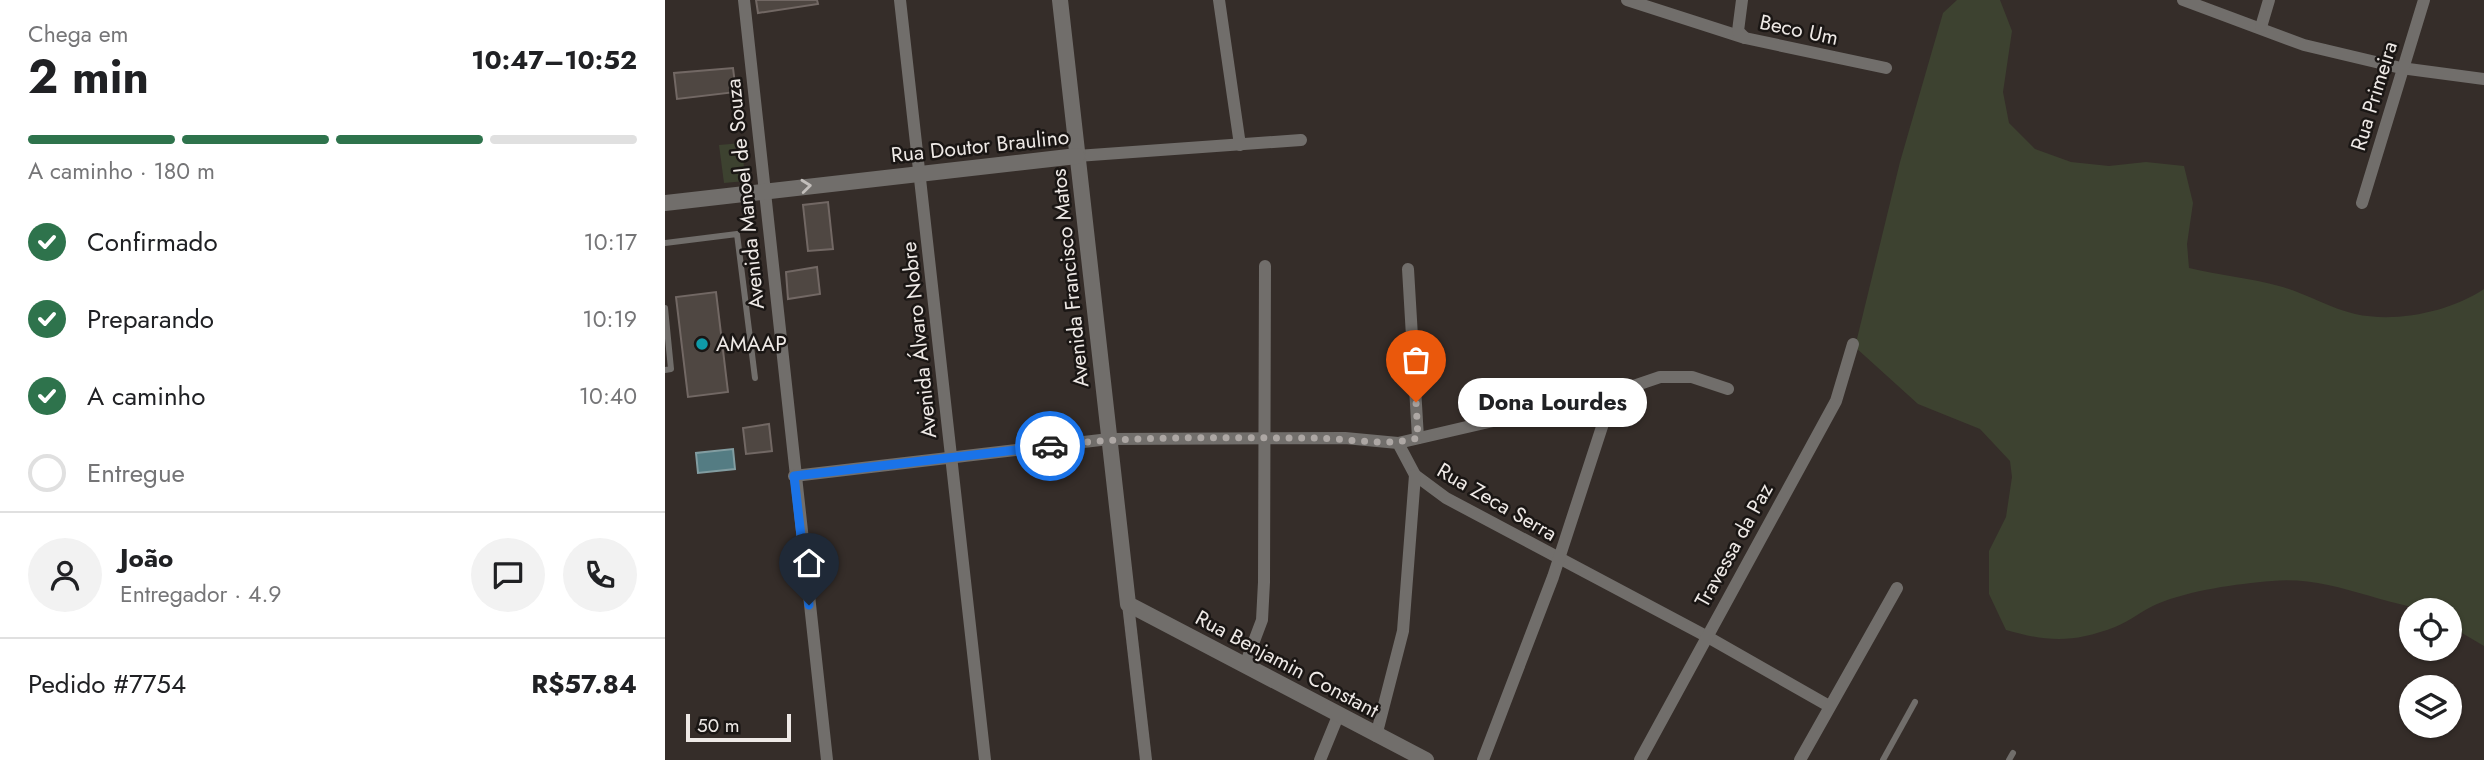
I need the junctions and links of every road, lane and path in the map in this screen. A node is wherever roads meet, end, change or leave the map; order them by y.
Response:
1 (744, 0) edge
2 (900, 0) edge
3 (1059, 0) edge
4 (1219, 0) edge
5 (1627, 0) edge
6 (1742, 0) edge
7 (2183, 0) edge
8 (2269, 0) edge
9 (2424, 0) edge
10 (2260, 27) junction
11 (1745, 38) junction
12 (1886, 68) dead end
13 (2401, 68) junction
14 (2484, 79) edge
15 (1301, 141) dead end
16 (1240, 145) junction
17 (1077, 156) junction
18 (920, 174) junction
19 (764, 191) junction
20 (665, 203) edge
21 (2362, 203) dead end
22 (665, 243) edge
23 (1265, 266) dead end
24 (1408, 269) dead end
25 (665, 309) edge
26 (1853, 344) dead end
27 (665, 370) edge
28 (755, 378) dead end
29 (1728, 389) dead end
30 (1613, 393) junction
31 (1263, 438) junction
32 (1418, 438) junction
33 (1109, 439) junction
34 (1398, 443) junction
35 (952, 458) junction
36 (1415, 475) junction
37 (794, 476) junction
38 (1557, 559) junction
39 (1897, 589) dead end
40 (1128, 604) junction
41 (1706, 636) junction
42 (1245, 665) junction
43 (1915, 702) dead end
44 (1829, 706) junction
45 (1338, 716) junction
46 (1376, 736) junction
47 (2013, 753) dead end
48 (827, 760) edge
49 (985, 760) edge
50 (1146, 760) edge
51 (1320, 760) edge
52 (1426, 760) edge
53 (1483, 760) edge
54 (1640, 760) edge
55 (1800, 760) edge
56 (1884, 760) edge
57 (2009, 760) edge

1 - 19 street, Avenida Manoel de Souza
2 - 18 street, Avenida Álvaro Nobre
3 - 17 street, Avenida Francisco Matos
4 - 16 street
5 - 11 street
6 - 11 street, Beco Um
7 - 10 street
8 - 10 street
9 - 13 street, Rua Primeira
10 - 13 street
11 - 12 street, Beco Um
13 - 14 street
13 - 21 street, Rua Primeira
15 - 16 street, Rua Doutor Braulino
16 - 17 street, Rua Doutor Braulino
17 - 18 street, Rua Doutor Braulino
17 - 33 street, Avenida Francisco Matos
19 -> 18 street, Rua Doutor Braulino
18 - 35 street, Avenida Álvaro Nobre
19 - 20 street, Rua Doutor Braulino
19 - 37 street, Avenida Manoel de Souza
22 - 28 lane
23 - 31 street
24 - 32 street
25 - 27 lane
26 - 41 street, Travessa da Paz
29 - 30 street
30 - 32 street
30 - 38 street
31 - 33 street
31 - 34 street
31 - 42 street
32 - 34 street
33 - 35 street
33 - 40 street, Avenida Francisco Matos
34 - 36 street, Rua Zeca Serra
35 - 37 street
35 - 49 street, Avenida Álvaro Nobre
36 - 38 street, Rua Zeca Serra
36 - 46 street
37 - 48 street, Avenida Manoel de Souza
38 - 41 street, Rua Zeca Serra
38 - 53 street
39 - 44 street
40 - 42 street, Rua Benjamin Constant
40 - 50 street, Avenida Francisco Matos
41 - 44 street, Rua Zeca Serra
41 - 54 street, Travessa da Paz
42 - 45 street, Rua Benjamin Constant
43 - 56 lane
44 - 55 street
45 - 46 street, Rua Benjamin Constant
45 - 51 street
46 - 52 street, Rua Benjamin Constant
47 - 57 lane

